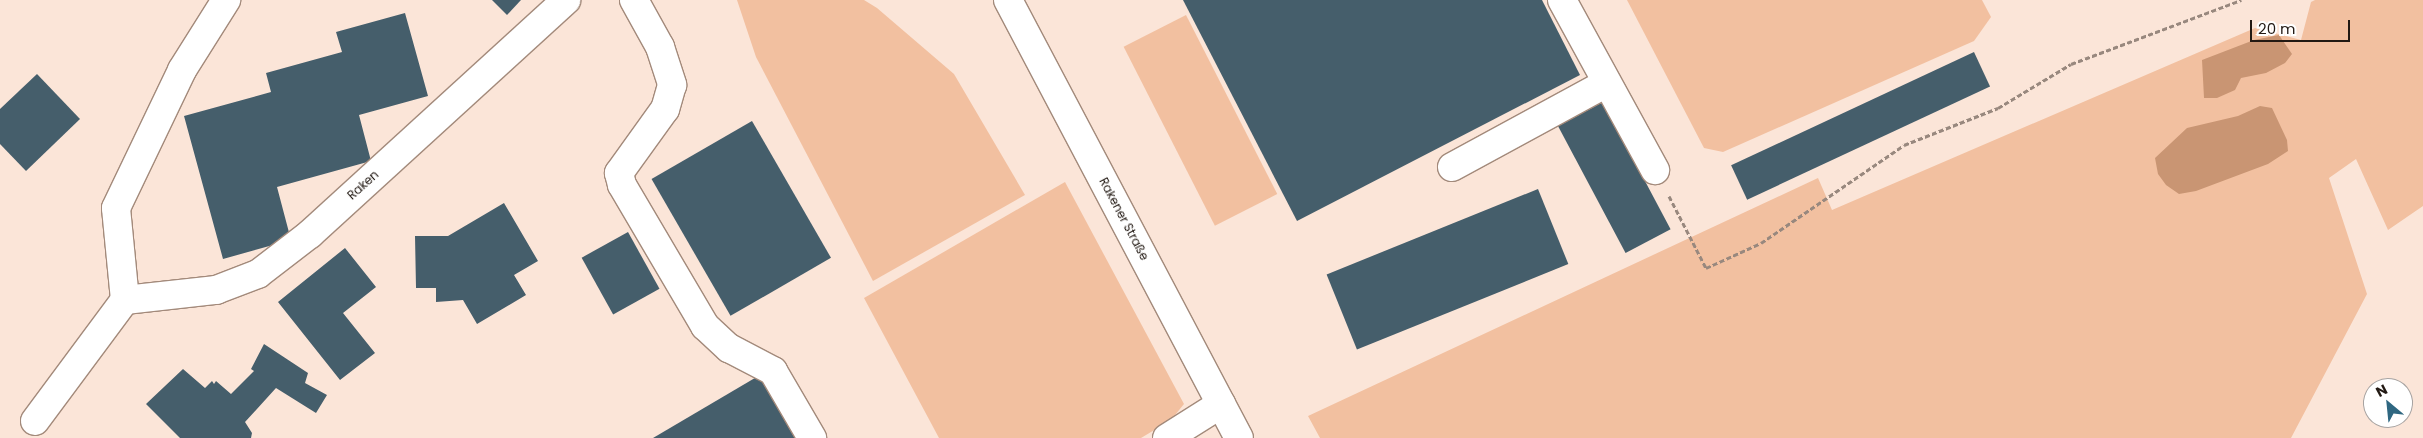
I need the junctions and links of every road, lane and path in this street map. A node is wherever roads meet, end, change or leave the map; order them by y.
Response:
1 (226, 0) edge
2 (566, 0) edge
3 (634, 0) edge
4 (1008, 0) edge
5 (1562, 0) edge
6 (2241, 0) edge
7 (1607, 83) junction
8 (1452, 167) dead end
9 (1655, 170) joint
10 (125, 300) junction
11 (1221, 404) junction
12 (35, 421) dead end
13 (812, 438) edge
14 (1167, 438) edge
15 (1239, 438) edge

1 - 10 street
2 - 10 street, Raken
3 - 13 street
4 - 11 street, Rakener Straße
5 - 7 street
6 - 9 path
7 - 8 street
7 - 9 street
10 - 12 street
11 - 14 street
11 - 15 street, Rakener Straße

